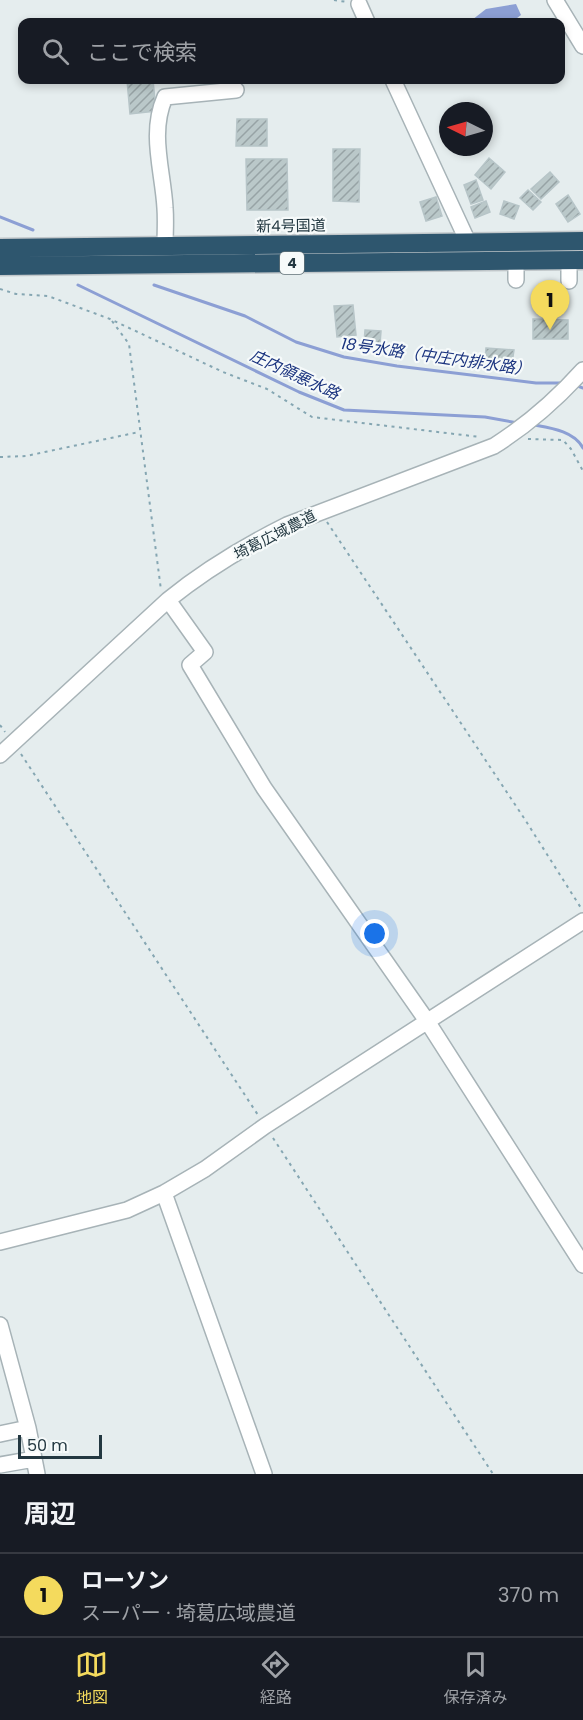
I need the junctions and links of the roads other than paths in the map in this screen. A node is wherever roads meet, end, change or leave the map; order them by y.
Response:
1 (555, 0) edge
2 (359, 4) dead end
3 (365, 18) edge
4 (583, 46) edge
5 (395, 84) edge
6 (236, 90) dead end
7 (583, 241) edge
8 (468, 242) junction
9 (165, 246) junction
10 (0, 248) edge
11 (576, 260) edge
12 (516, 261) junction
13 (0, 266) edge
14 (516, 280) dead end
15 (569, 281) dead end
16 (581, 373) edge
17 (168, 600) junction
18 (0, 755) edge
19 (583, 921) edge
20 (427, 1021) junction
21 (164, 1193) junction
22 (0, 1242) edge
23 (583, 1265) edge
24 (0, 1325) edge
25 (28, 1428) junction
26 (0, 1434) edge
27 (0, 1466) edge
28 (36, 1467) edge
29 (264, 1474) edge

1 - 4 street
2 - 3 street
5 - 8 street
6 - 9 street
7 - 8 highway, 新4号国道 / 4
8 - 9 highway, 新4号国道 / 4
9 - 10 highway, 新4号国道 / 4
11 - 12 highway, 4
11 - 15 street
12 - 13 highway, 4
12 - 14 street
16 - 17 street, 埼葛広域農道
17 - 18 street, 埼葛広域農道
17 - 20 street
19 - 20 street
20 - 21 street
20 - 23 street
21 - 22 street
21 - 29 street
24 - 25 street
25 - 26 street
25 - 28 street
27 - 28 street

